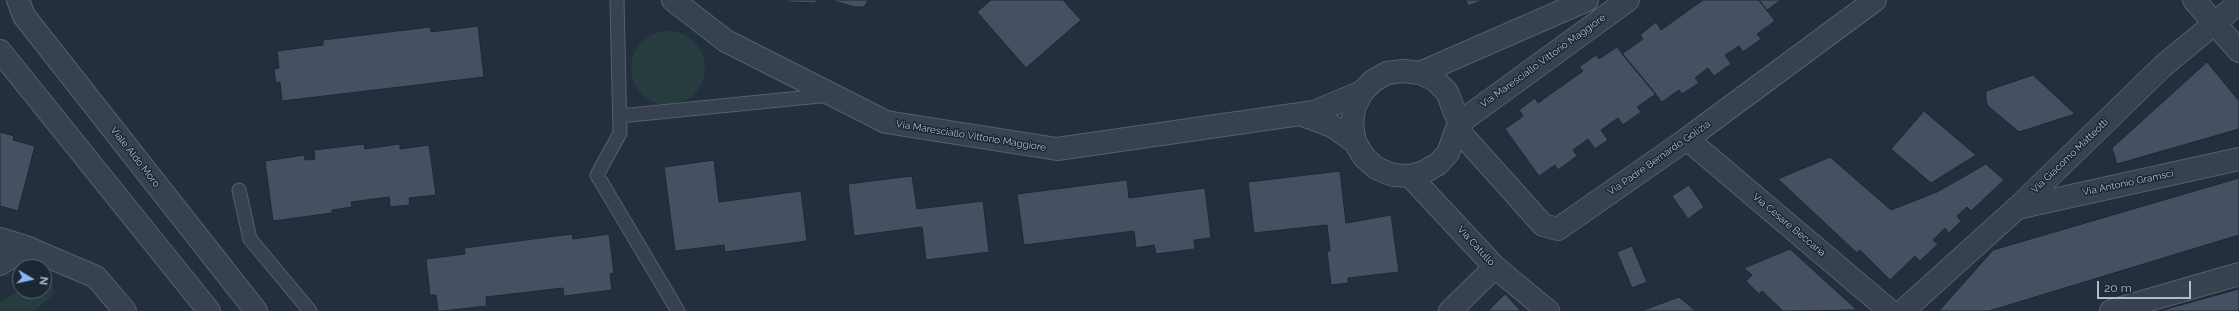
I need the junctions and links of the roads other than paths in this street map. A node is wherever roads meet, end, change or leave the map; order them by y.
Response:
1 (18, 0) edge
2 (617, 0) edge
3 (674, 0) edge
4 (1587, 0) edge
5 (1628, 0) edge
6 (1875, 0) edge
7 (2194, 0) edge
8 (2239, 3) edge
9 (2215, 23) junction
10 (0, 51) edge
11 (2239, 51) edge
12 (1420, 73) junction
13 (1362, 92) junction
14 (832, 95) junction
15 (1300, 114) junction
16 (620, 116) junction
17 (1458, 126) junction
18 (1687, 139) junction
19 (1355, 142) junction
20 (2239, 159) edge
21 (1410, 176) junction
22 (239, 190) dead end
23 (2017, 208) junction
24 (0, 239) edge
25 (26, 247) junction
26 (0, 264) edge
27 (1495, 267) junction
28 (2239, 274) edge
29 (125, 311) edge
30 (209, 311) edge
31 (256, 311) edge
32 (310, 311) edge
33 (678, 311) edge
34 (1450, 311) edge
35 (1548, 311) edge
36 (1890, 311) edge
37 (1904, 311) edge
38 (2111, 311) edge

1 - 31 street, Viale Aldo Moro
2 - 16 lane
3 - 14 street, Via Maresciallo Vittorio Maggiore
4 - 12 street
5 - 17 street, Via Maresciallo Vittorio Maggiore
6 - 18 street, Via Padre Bernardo Golizia
7 - 9 street
8 - 9 street, Via Giacomo Matteotti
9 - 11 street
9 - 23 street, Via Giacomo Matteotti
10 - 30 street
12 - 13 street
12 - 17 street
13 - 15 street, Via Maresciallo Vittorio Maggiore
13 - 19 street
14 - 15 street, Via Maresciallo Vittorio Maggiore
14 - 16 lane
15 - 19 street, Via Maresciallo Vittorio Maggiore
16 - 33 lane
17 - 18 street, Via Padre Bernardo Golizia
17 - 21 street
18 - 36 street, Via Cesare Beccaria
19 - 21 street
20 - 23 street, Via Antonio Gramsci
21 - 27 street, Via Catullo
22 - 32 lane
23 - 37 street, Via Giacomo Matteotti
24 - 25 street
25 - 26 street
25 - 29 street
27 - 34 street
27 - 35 street, Via Catullo
28 - 38 street

